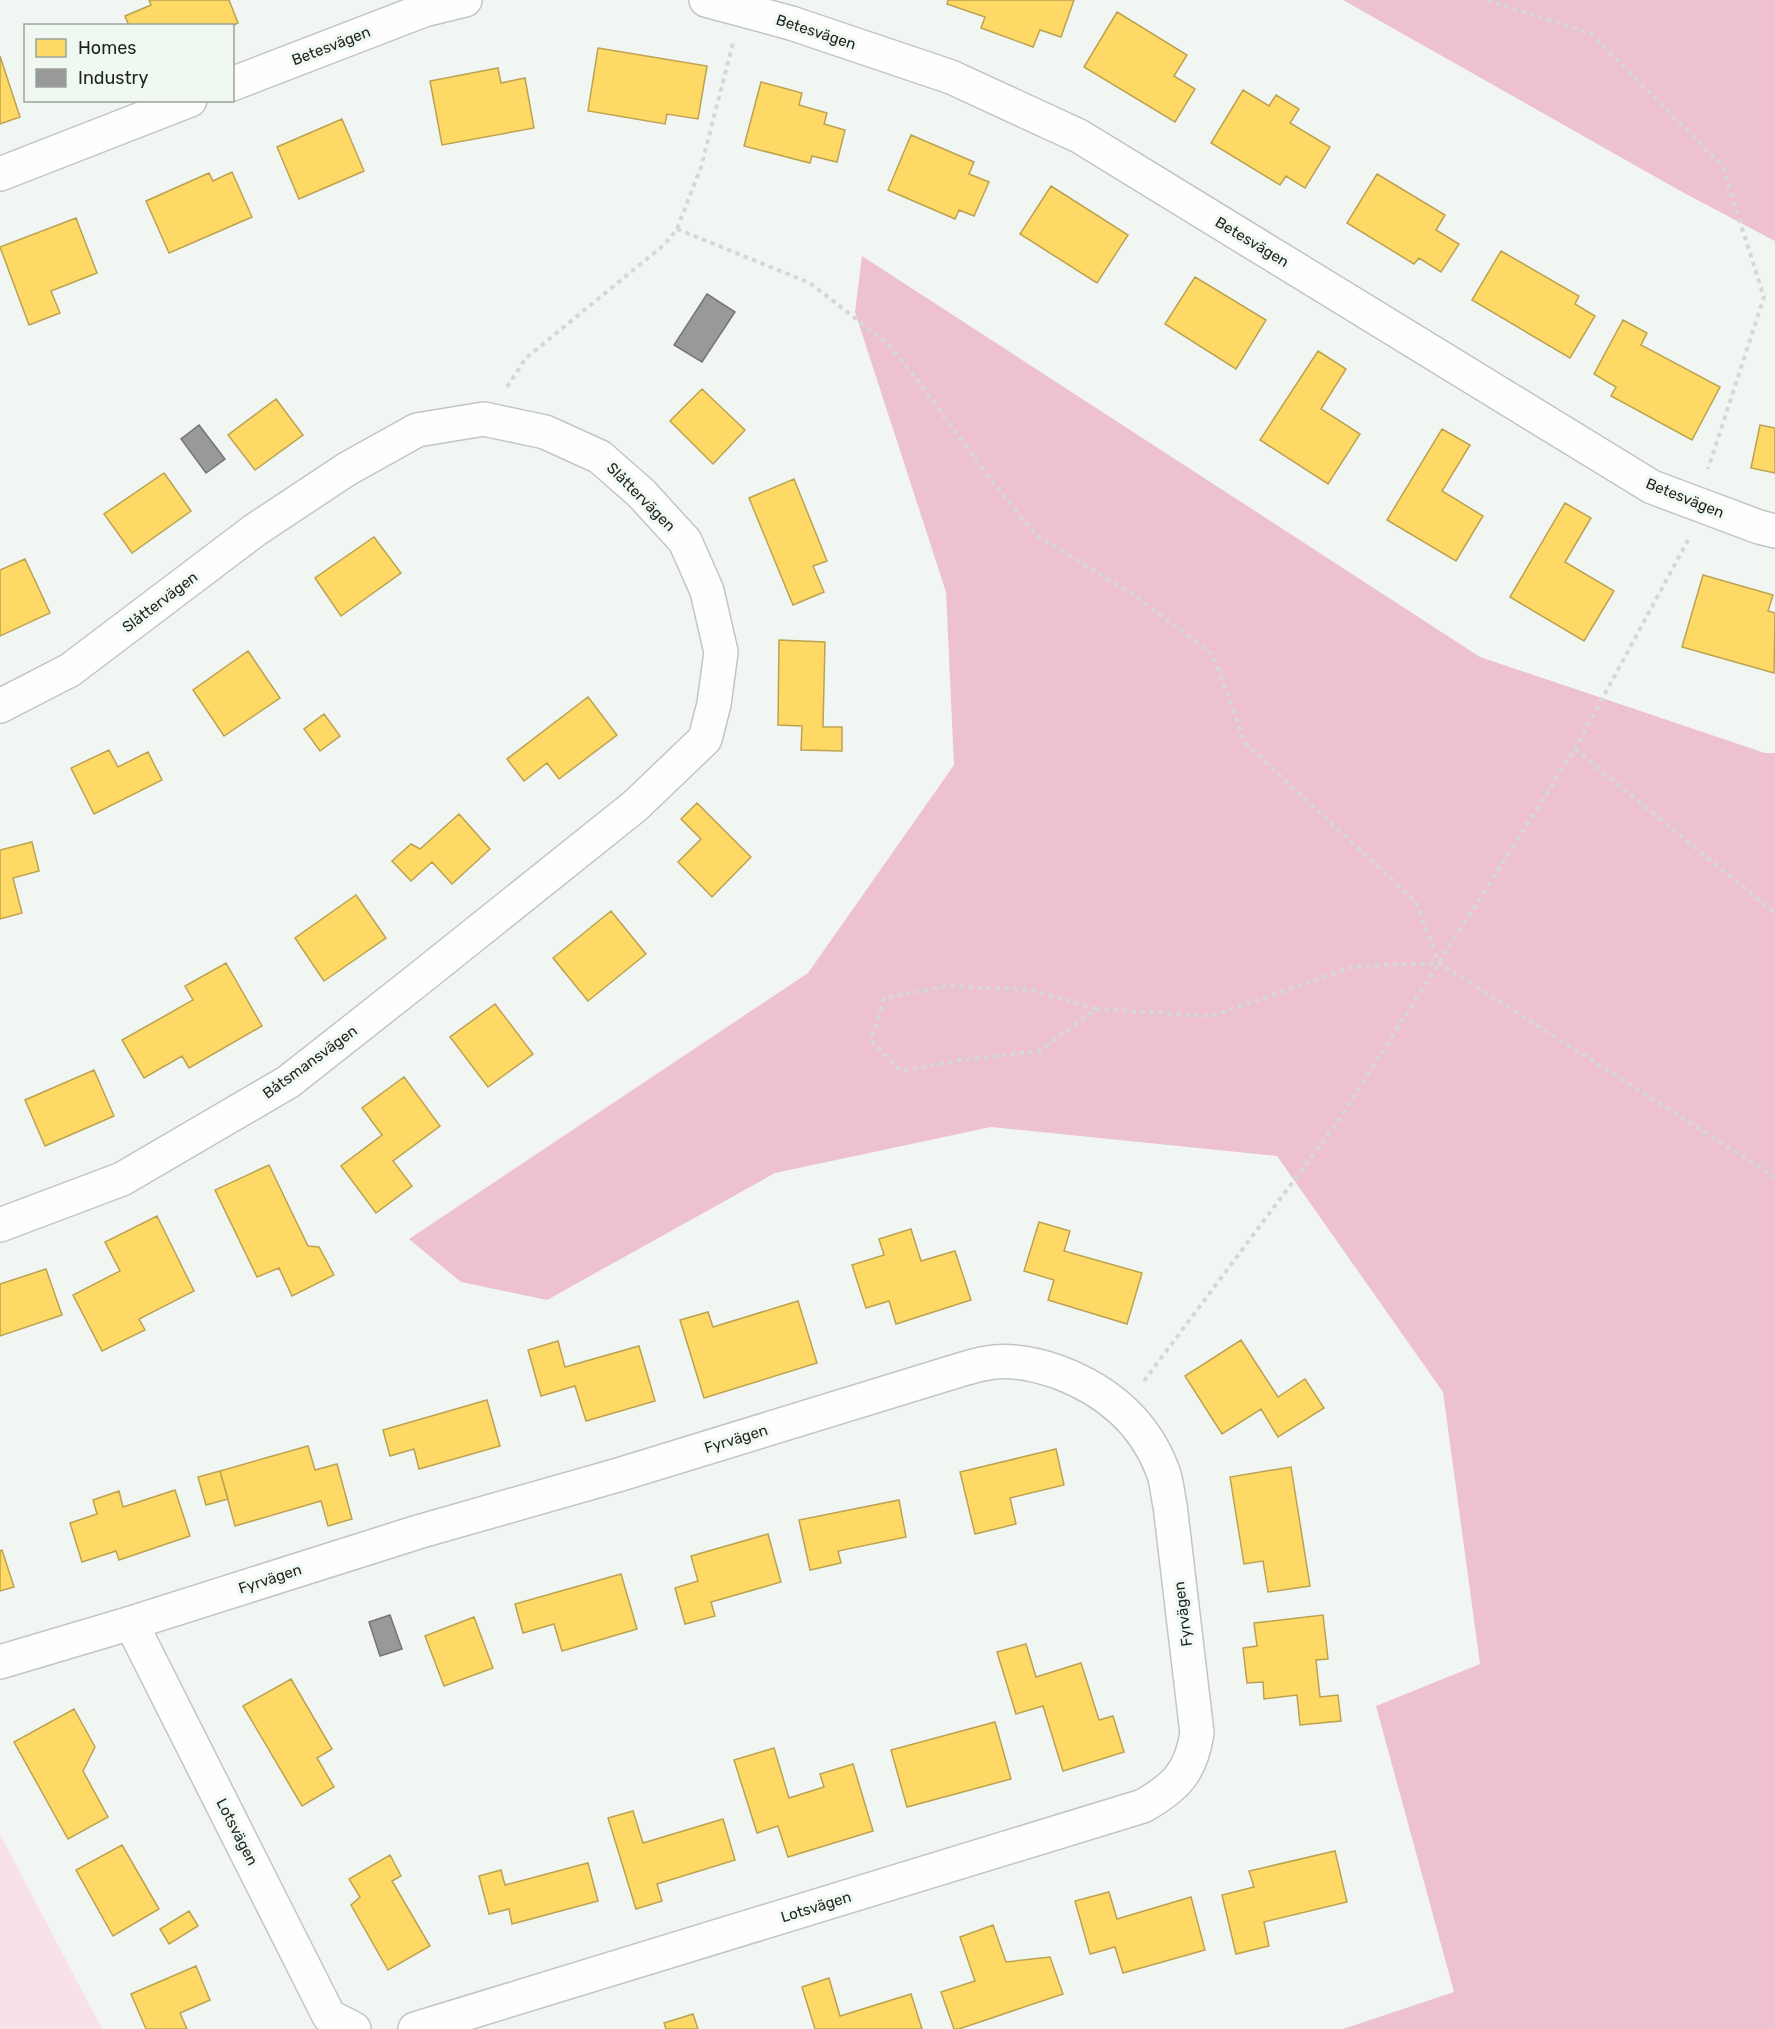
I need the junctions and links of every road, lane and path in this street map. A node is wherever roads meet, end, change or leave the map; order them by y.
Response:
1 (465, 0) edge
2 (706, 0) edge
3 (1487, 0) edge
4 (741, 10) junction
5 (234, 83) edge
6 (185, 102) edge
7 (0, 174) edge
8 (677, 229) junction
9 (484, 419) junction
10 (1698, 504) junction
11 (1775, 531) edge
12 (0, 706) edge
13 (1575, 749) junction
14 (559, 867) joint
15 (1775, 913) edge
16 (1439, 963) junction
17 (1096, 1009) junction
18 (1775, 1177) edge
19 (0, 1225) edge
20 (1123, 1409) junction
21 (131, 1623) junction
22 (0, 1662) edge
23 (1194, 1752) joint
24 (354, 2029) edge
25 (416, 2029) edge

1 - 5 street, Betesvägen
2 - 4 street, Betesvägen
3 - 10 path
4 - 8 path
4 - 10 street, Betesvägen
6 - 7 street
8 - 9 path
8 - 16 path
9 - 12 street, Slåttervägen
9 - 14 street, Slåttervägen
10 - 11 street, Betesvägen
10 - 13 path
13 - 15 path
13 - 16 path
14 - 19 street, Båtsmansvägen
16 - 17 path
16 - 18 path
16 - 20 path
17 - 17 path
20 - 21 street, Fyrvägen
20 - 23 street, Fyrvägen
21 - 22 street, Fyrvägen
21 - 24 street, Lotsvägen
23 - 25 street, Lotsvägen

